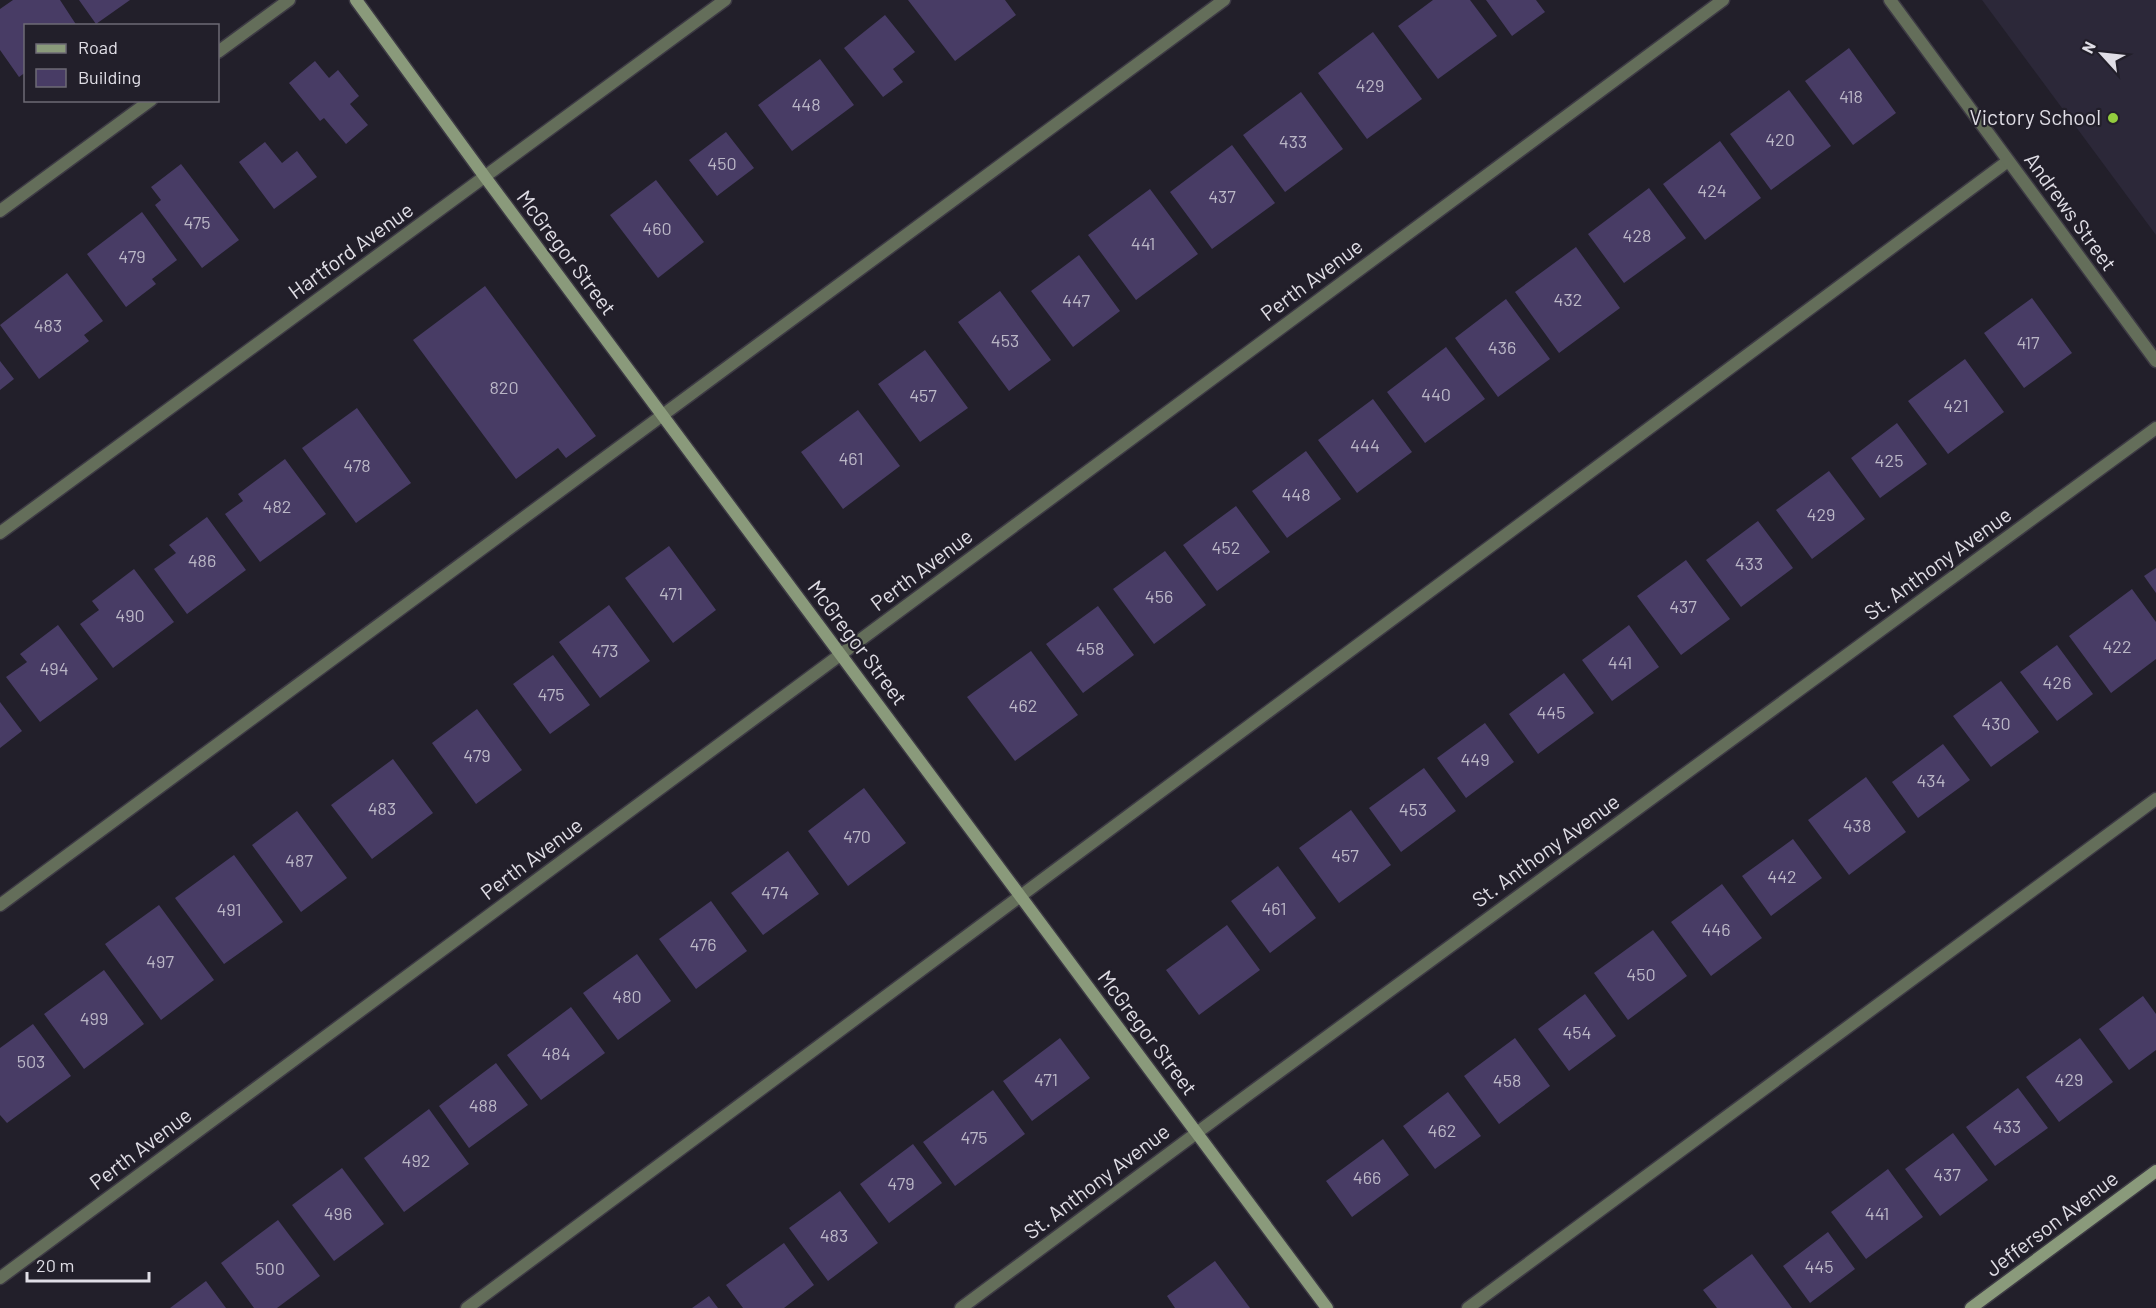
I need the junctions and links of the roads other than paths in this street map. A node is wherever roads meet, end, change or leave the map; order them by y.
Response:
1 (289, 0) edge
2 (356, 0) edge
3 (725, 0) edge
4 (1224, 0) edge
5 (1723, 0) edge
6 (1890, 0) edge
7 (219, 51) edge
8 (148, 102) edge
9 (2008, 161) junction
10 (485, 177) junction
11 (0, 211) edge
12 (2156, 361) edge
13 (664, 415) junction
14 (2156, 428) edge
15 (0, 533) edge
16 (840, 654) junction
17 (2156, 799) edge
18 (1020, 896) junction
19 (0, 905) edge
20 (1196, 1133) junction
21 (2156, 1170) edge
22 (0, 1278) edge
23 (467, 1308) edge
24 (961, 1308) edge
25 (1327, 1308) edge
26 (1468, 1308) edge
27 (1971, 1308) edge

1 - 7 street
2 - 10 main road, McGregor Street
3 - 10 street, Hartford Avenue
4 - 13 street
5 - 16 street, Perth Avenue
6 - 9 street, Andrews Street
8 - 11 street
9 - 12 street, Andrews Street
9 - 18 street
10 - 13 main road, McGregor Street
10 - 15 street, Hartford Avenue
13 - 16 main road, McGregor Street
13 - 19 street
14 - 20 street, St. Anthony Avenue
16 - 18 main road, McGregor Street
16 - 22 street, Perth Avenue
17 - 26 street
18 - 20 main road, McGregor Street
18 - 23 street
20 - 24 street, St. Anthony Avenue
20 - 25 main road, McGregor Street
21 - 27 main road, Jefferson Avenue

